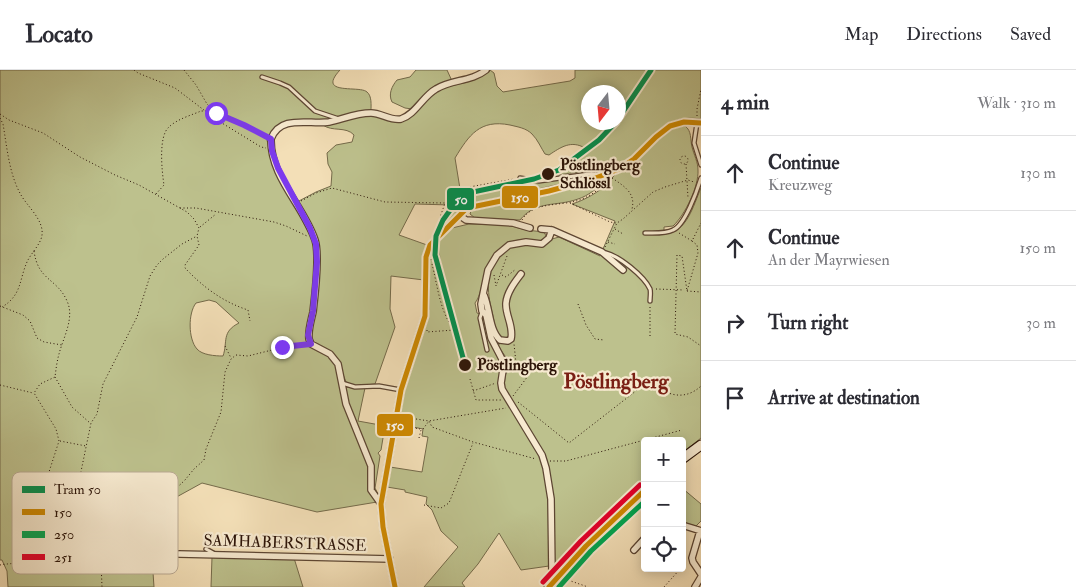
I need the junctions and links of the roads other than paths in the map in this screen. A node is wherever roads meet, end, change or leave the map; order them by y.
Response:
1 (486, 70) edge
2 (262, 77) dead end
3 (340, 119) junction
4 (699, 123) edge
5 (701, 165) edge
6 (599, 177) junction
7 (520, 178) road end
8 (701, 178) edge
9 (459, 215) junction
10 (530, 228) dead end
11 (541, 229) dead end
12 (552, 230) junction
13 (646, 233) dead end
14 (603, 250) junction
15 (623, 270) dead end
16 (518, 272) road end
17 (484, 296) junction
18 (650, 301) road end
19 (482, 311) junction
20 (488, 350) dead end
21 (341, 383) junction
22 (401, 390) junction
23 (701, 445) edge
24 (686, 457) edge
25 (641, 495) edge
26 (381, 504) junction
27 (686, 526) edge
28 (701, 531) edge
29 (641, 542) edge
30 (206, 549) dead end
31 (634, 550) dead end
32 (179, 554) dead end
33 (216, 554) junction
34 (390, 559) junction
35 (701, 575) edge
36 (555, 582) edge
37 (395, 587) edge
38 (695, 587) edge

1 - 3 street
2 - 3 lane
3 - 21 street
4 - 5 lane
4 - 6 street, SAMHABERSTRASSE
6 - 7 lane
6 - 9 street, SAMHABERSTRASSE
8 - 13 lane
9 - 10 street
9 - 22 street, SAMHABERSTRASSE
11 - 12 street
12 - 14 street
12 - 17 street
14 - 15 street
14 - 18 lane
16 - 17 street
17 - 19 street
19 - 20 lane
19 - 36 street
21 - 22 lane
21 - 26 street
22 - 26 street, SAMHABERSTRASSE
23 - 24 main road
25 - 36 main road
26 - 34 street, SAMHABERSTRASSE
27 - 28 street
28 - 35 street
29 - 31 street
30 - 33 lane
32 - 33 street, SAMHABERSTRASSE
33 - 34 street, SAMHABERSTRASSE
34 - 37 street, SAMHABERSTRASSE
35 - 38 street

